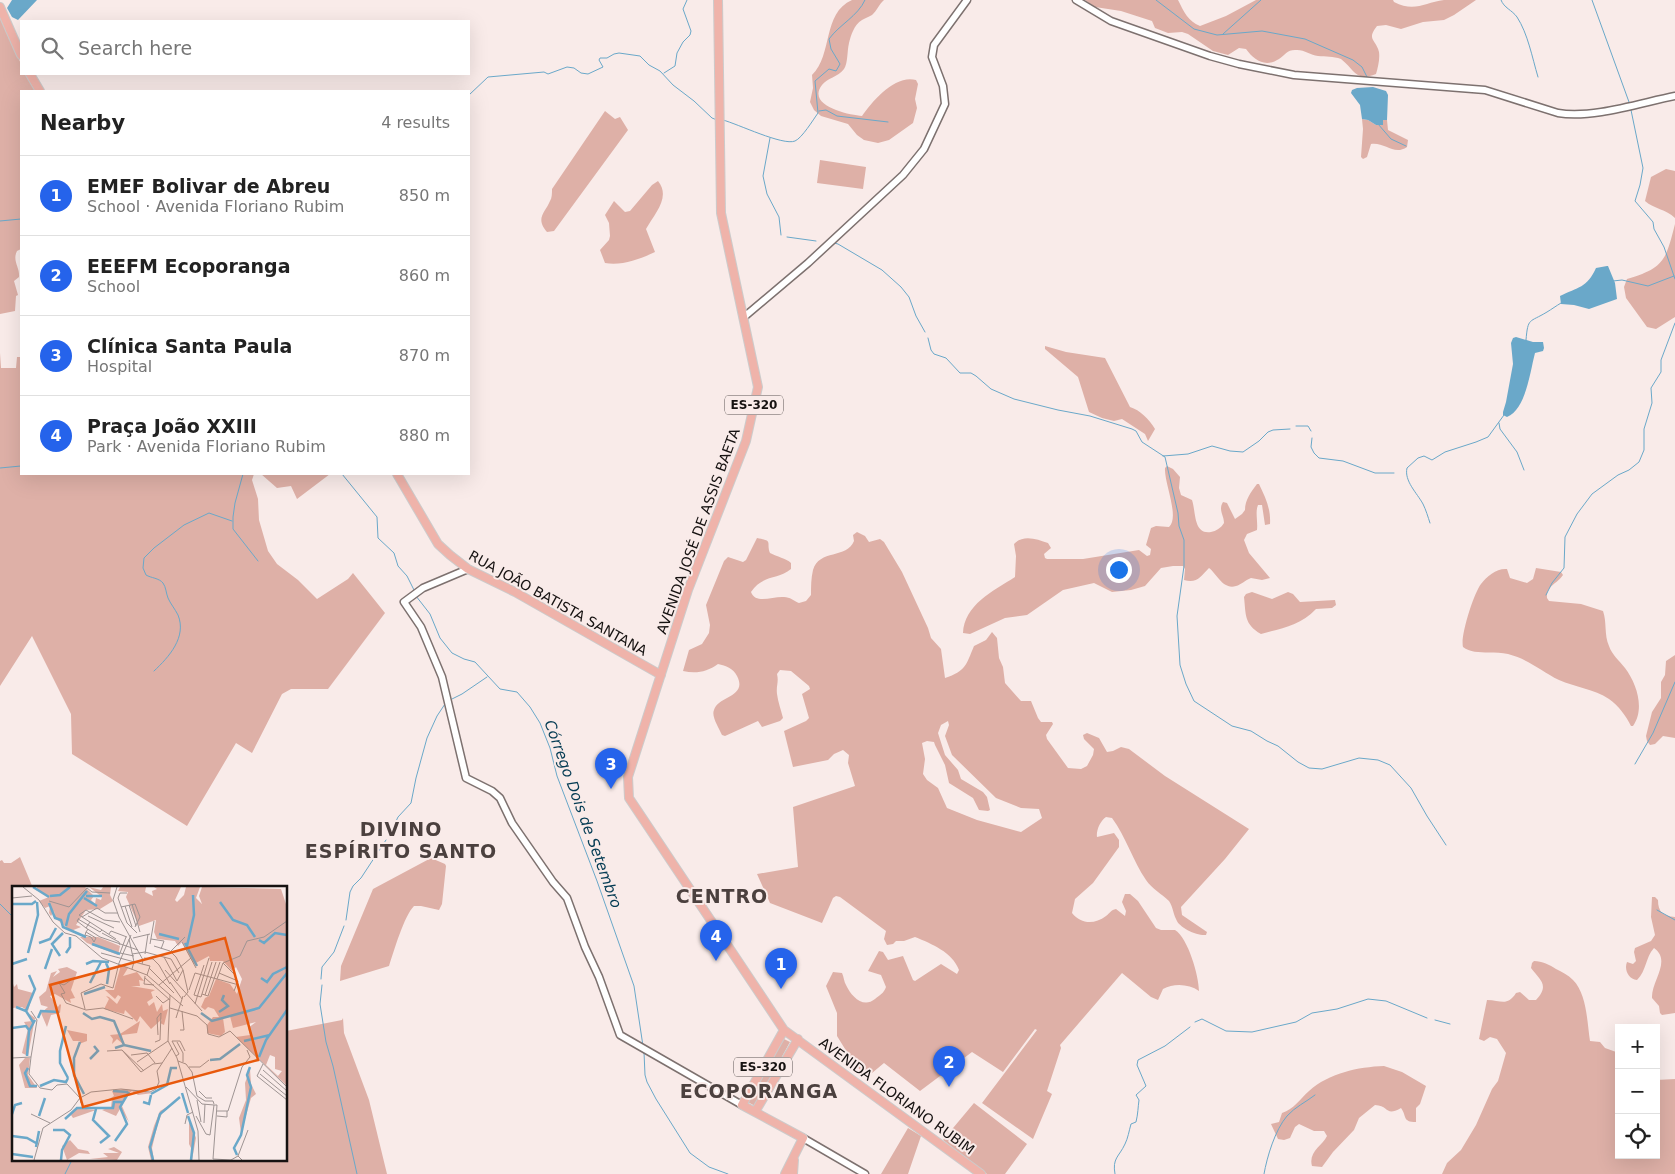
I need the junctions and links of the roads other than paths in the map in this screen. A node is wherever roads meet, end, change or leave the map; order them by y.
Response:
1 (718, 0) edge
2 (968, 0) edge
3 (1076, 0) edge
4 (0, 7) edge
5 (20, 53) edge
6 (31, 75) edge
7 (39, 90) edge
8 (1675, 96) edge
9 (744, 317) junction
10 (398, 475) edge
11 (468, 569) junction
12 (661, 675) junction
13 (784, 1030) junction
14 (798, 1039) junction
15 (742, 1105) junction
16 (755, 1112) junction
17 (803, 1138) junction
18 (794, 1156) junction
19 (785, 1174) edge
20 (793, 1174) edge
21 (866, 1174) edge
22 (981, 1174) edge

1 - 9 main road, AVENIDA JOSÉ DE ASSIS BAETA / ES-320
2 - 9 street
3 - 8 street
4 - 5 main road
6 - 7 main road
9 - 12 main road, AVENIDA JOSÉ DE ASSIS BAETA / ES-320
10 - 11 main road, RUA JOÃO BATISTA SANTANA
11 - 12 main road, RUA JOÃO BATISTA SANTANA
11 - 15 street
12 - 13 main road, AVENIDA JOSÉ DE ASSIS BAETA
13 - 14 main road, AVENIDA FLORIANO RUBIM
13 - 15 main road, ES-320
14 - 16 main road, ES-320
14 - 22 main road, AVENIDA FLORIANO RUBIM
15 - 16 main road
16 - 17 main road
17 - 18 main road
17 - 21 street
18 - 19 main road
18 - 20 main road
19 - 20 main road

